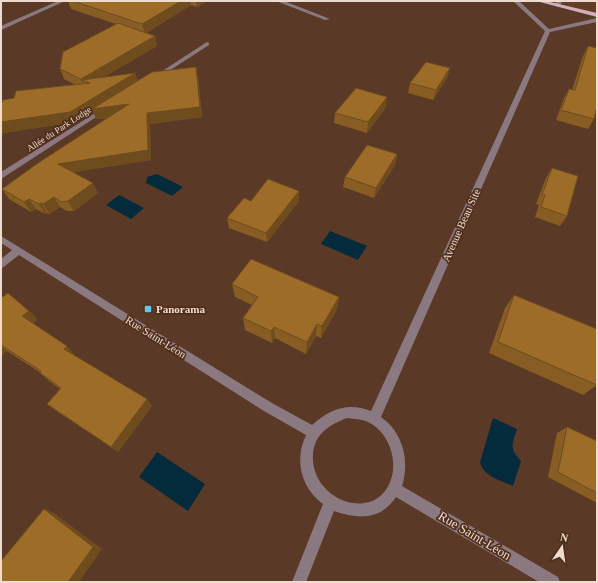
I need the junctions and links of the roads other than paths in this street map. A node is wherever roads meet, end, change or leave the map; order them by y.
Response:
1 (62, 1) edge
2 (279, 1) edge
3 (516, 1) edge
4 (539, 1) edge
5 (559, 3) edge
6 (597, 15) edge
7 (327, 19) dead end
8 (597, 20) edge
9 (1, 28) edge
10 (548, 31) junction
11 (207, 44) dead end
12 (147, 82) edge
13 (114, 104) edge
14 (1, 176) edge
15 (1, 239) edge
16 (18, 250) junction
17 (1, 265) edge
18 (374, 419) junction
19 (312, 432) junction
20 (395, 489) junction
21 (330, 503) junction
22 (299, 582) edge
23 (553, 582) edge

1 - 9 street
2 - 7 street
3 - 10 street
4 - 5 main road
5 - 6 main road
8 - 10 street
10 - 18 street, Avenue Beau Site
11 - 12 street
13 - 14 street, Allée du Park Lodge
15 - 16 street, Rue Saint-Léon
16 - 17 street
16 - 19 street, Rue Saint-Léon
18 - 19 street
18 - 20 street
19 - 21 street
20 - 21 street
20 - 23 street, Rue Saint-Léon
21 - 22 street

